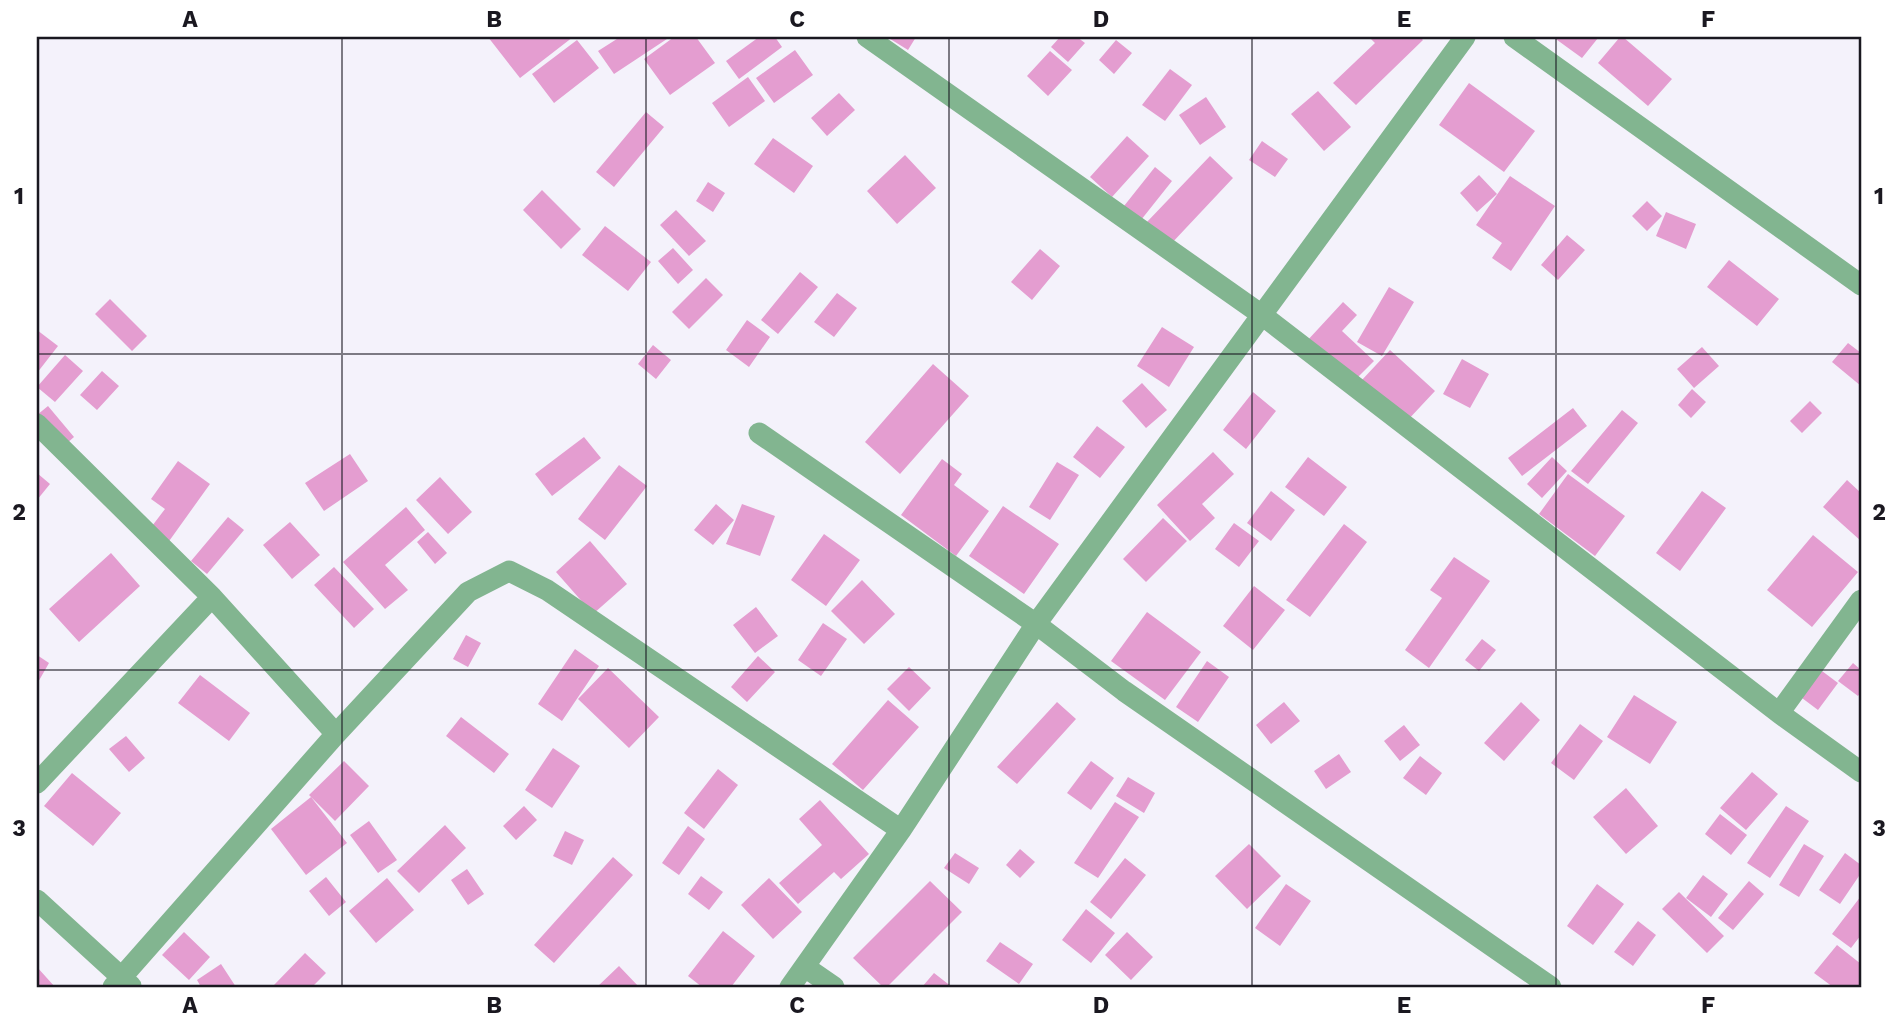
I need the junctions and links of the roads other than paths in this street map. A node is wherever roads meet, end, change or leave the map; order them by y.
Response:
1 (867, 37) edge
2 (1465, 37) edge
3 (1514, 37) edge
4 (1861, 285) edge
5 (1262, 315) junction
6 (37, 424) edge
7 (759, 433) dead end
8 (212, 597) junction
9 (1861, 600) edge
10 (1036, 624) junction
11 (1779, 713) junction
12 (336, 734) junction
13 (1861, 772) edge
14 (37, 783) edge
15 (901, 830) junction
16 (37, 900) edge
17 (805, 967) junction
18 (123, 984) edge
19 (790, 987) edge
20 (834, 987) edge
21 (1550, 987) edge

1 - 5 street
2 - 5 street
3 - 4 street
5 - 10 street
5 - 11 street
6 - 8 street
7 - 10 street
8 - 12 street
8 - 14 street
9 - 11 street
10 - 15 street
10 - 21 street
11 - 13 street
12 - 15 street
12 - 18 street
15 - 17 street
16 - 18 street
17 - 19 street
17 - 20 street

